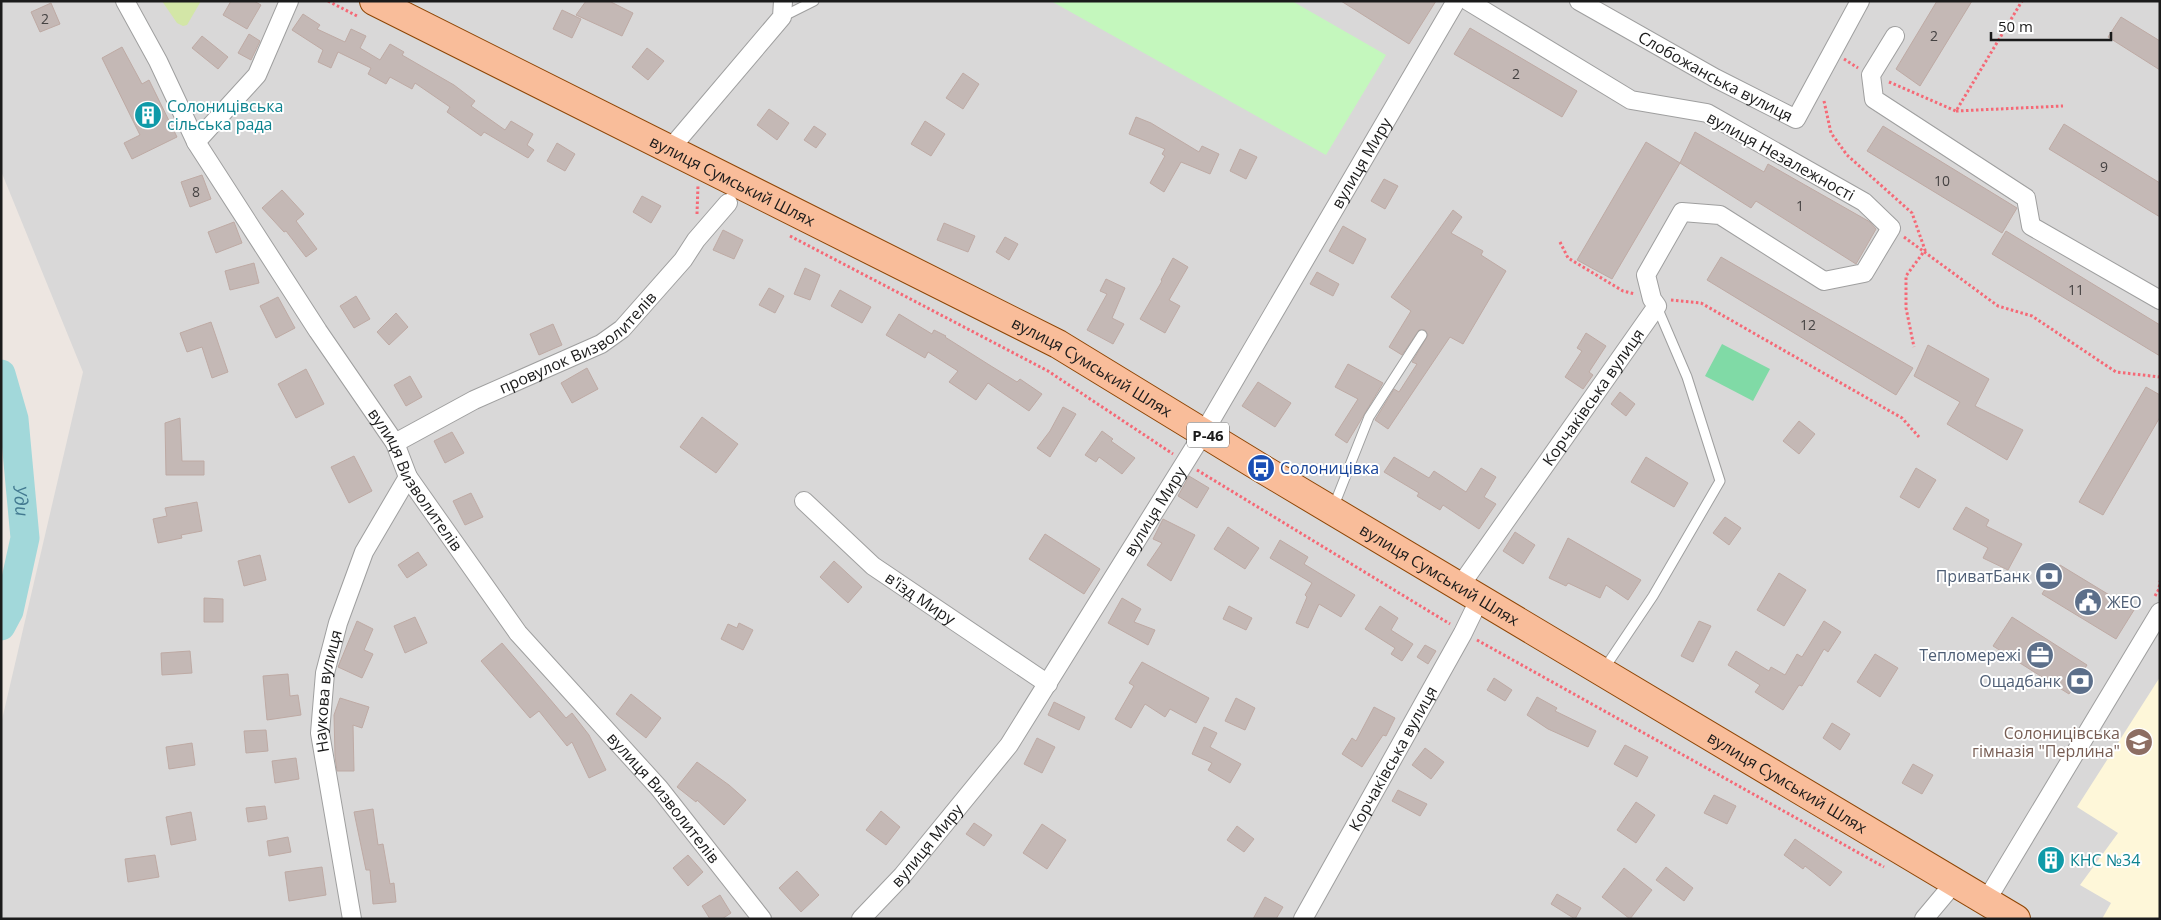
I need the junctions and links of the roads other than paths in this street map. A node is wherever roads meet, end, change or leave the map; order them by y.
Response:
1 (125, 1) edge
2 (290, 1) edge
3 (814, 1) edge
4 (1456, 1) edge
5 (1468, 1) edge
6 (1579, 1) edge
7 (1856, 4) edge
8 (782, 9) edge
9 (368, 10) edge
10 (1895, 36) dead end
11 (196, 142) junction
12 (670, 149) junction
13 (728, 203) road end
14 (2160, 300) edge
15 (1654, 302) junction
16 (1422, 335) dead end
17 (1204, 432) junction
18 (395, 443) junction
19 (408, 477) junction
20 (804, 501) dead end
21 (1332, 510) junction
22 (1470, 592) junction
23 (2160, 612) edge
24 (1602, 671) junction
25 (1048, 684) junction
26 (1955, 882) junction
27 (1986, 901) junction
28 (352, 919) edge
29 (762, 919) edge
30 (860, 919) edge
31 (1303, 919) edge
32 (1924, 919) edge
33 (2016, 919) edge

1 - 11 street, вулиця Визволителів
2 - 11 street
3 - 8 lane
4 - 17 street, вулиця Миру
5 - 15 street, вулиця Незалежності
6 - 7 street, Слобожанська вулиця
8 - 12 street
9 - 12 main road, вулиця Сумський Шлях / Р-46
10 - 14 street
11 - 18 street, вулиця Визволителів
12 - 17 main road, вулиця Сумський Шлях / Р-46
13 - 18 street, провулок Визволителів
15 - 22 street, Корчаківська вулиця
15 - 24 lane
16 - 21 lane
17 - 21 main road, вулиця Сумський Шлях / Р-46
17 - 25 street, вулиця Миру
18 - 19 street, вулиця Визволителів
19 - 28 street, Наукова вулиця
19 - 29 street, вулиця Визволителів
20 - 25 street, в'їзд Миру
21 - 22 main road, вулиця Сумський Шлях / Р-46
22 - 24 main road, вулиця Сумський Шлях / Р-46
22 - 31 street, Корчаківська вулиця
23 - 27 street
24 - 26 main road, вулиця Сумський Шлях / Р-46
25 - 30 street, вулиця Миру
26 - 27 main road, вулиця Сумський Шлях / Р-46
26 - 32 street
27 - 33 main road, вулиця Сумський Шлях / Р-46

